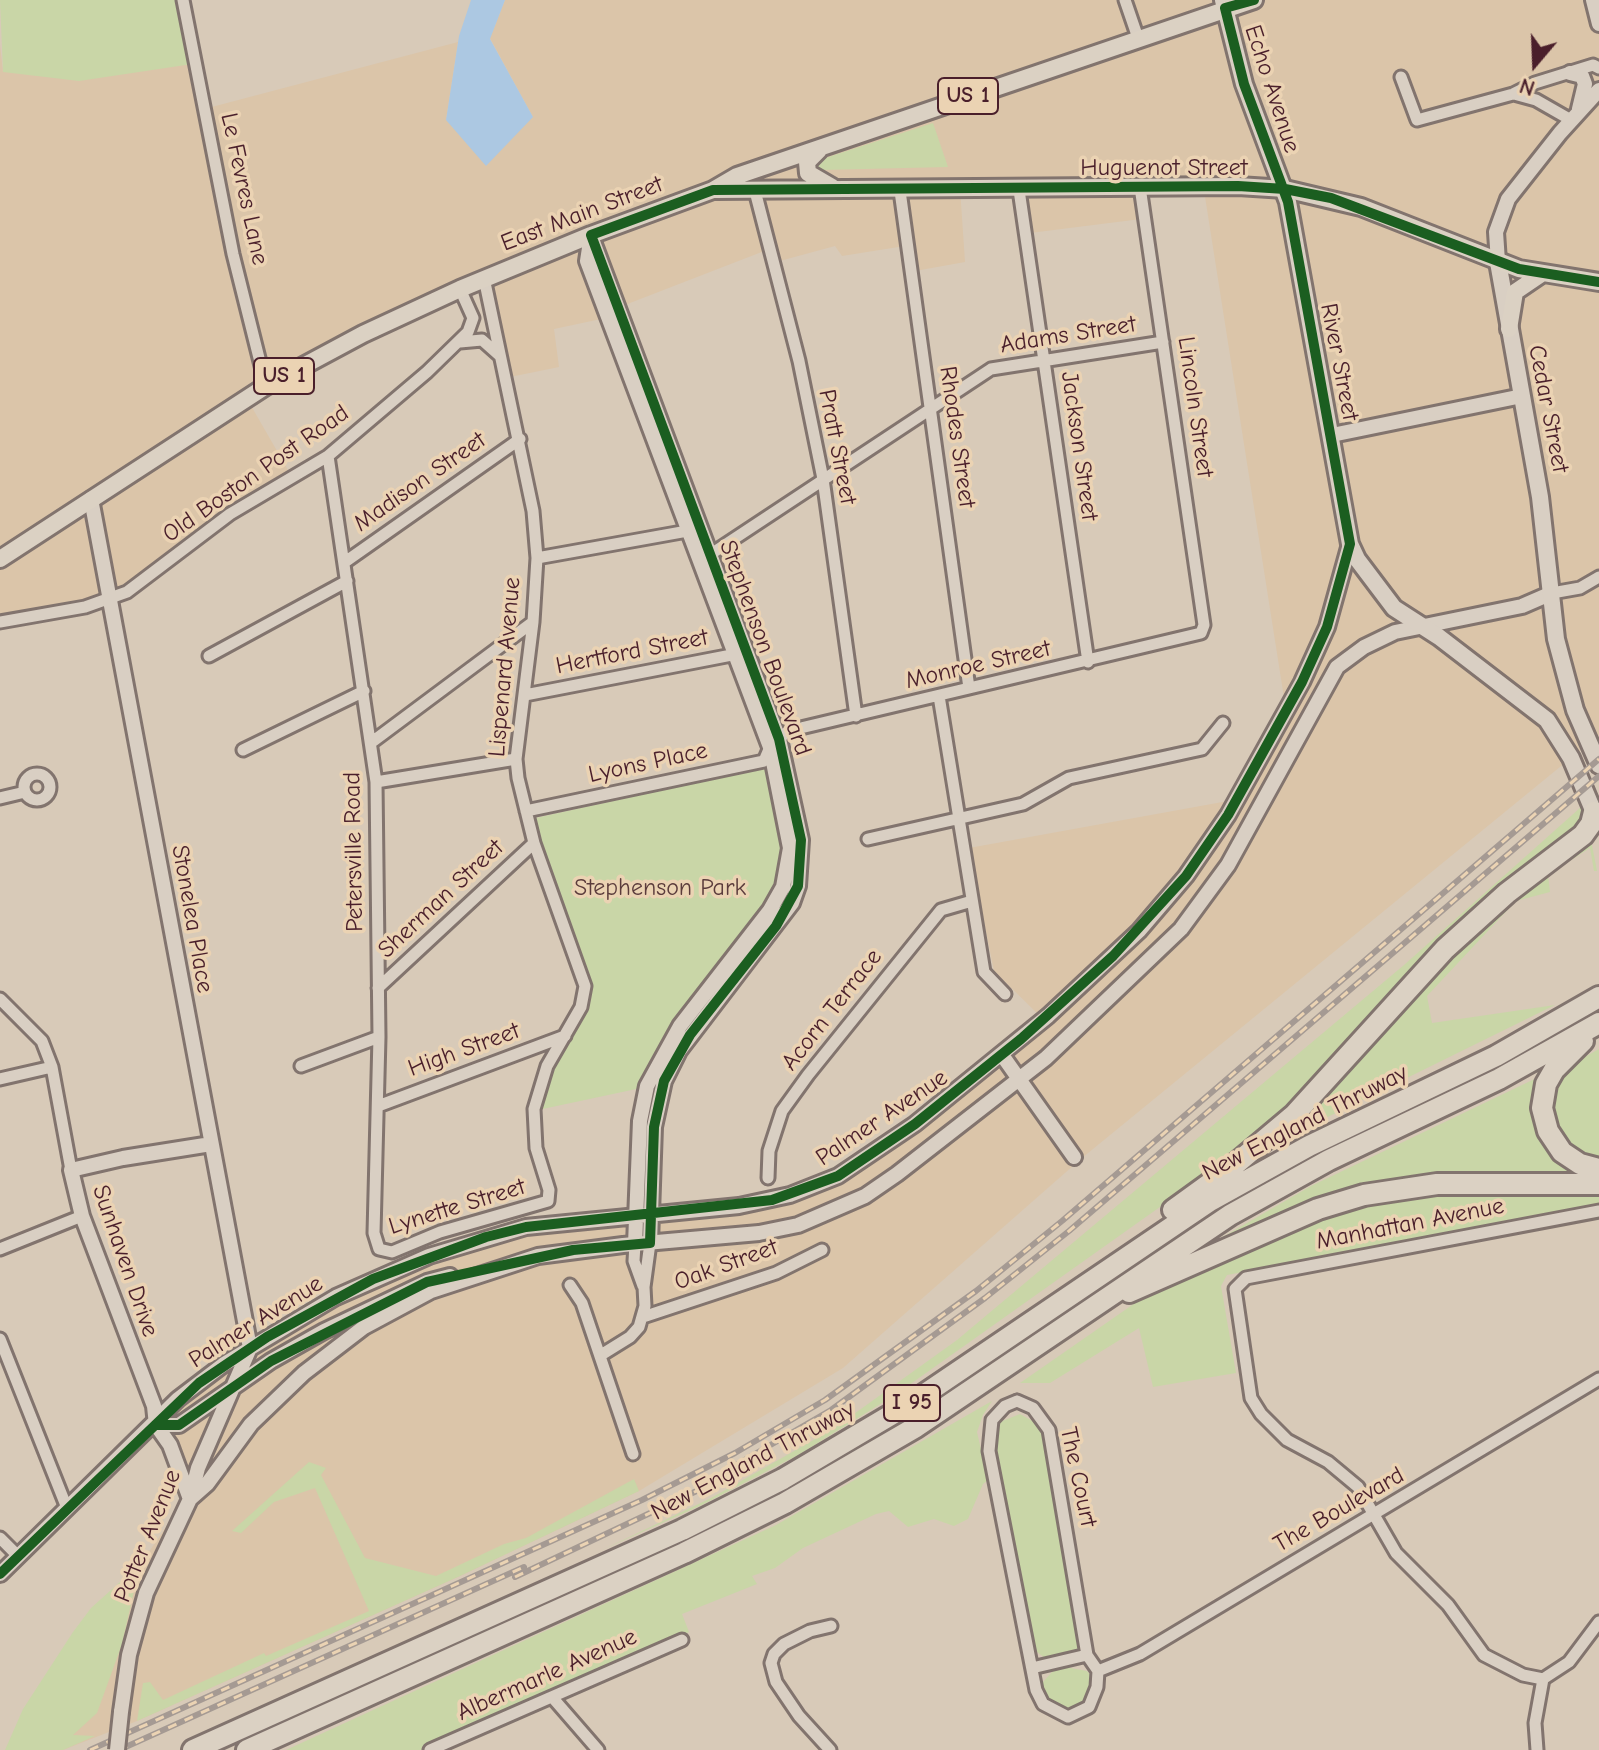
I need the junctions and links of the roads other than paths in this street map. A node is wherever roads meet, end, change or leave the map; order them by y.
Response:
1 (183, 0) edge
2 (1125, 0) edge
3 (1254, 0) edge
4 (1593, 0) edge
5 (1224, 4) edge
6 (1599, 24) edge
7 (1138, 38) junction
8 (1599, 68) edge
9 (1570, 73) junction
10 (1401, 77) dead end
11 (1599, 90) edge
12 (1513, 94) junction
13 (1574, 117) junction
14 (827, 145) junction
15 (1140, 187) junction
16 (1285, 189) junction
17 (713, 190) junction
18 (1019, 190) junction
19 (755, 191) junction
20 (900, 191) junction
21 (841, 192) junction
22 (591, 235) junction
23 (1498, 262) junction
24 (1540, 275) junction
25 (484, 278) junction
26 (1599, 282) edge
27 (460, 289) junction
28 (1509, 329) junction
29 (1163, 342) junction
30 (459, 343) junction
31 (500, 356) junction
32 (1044, 360) junction
33 (266, 386) junction
34 (1522, 396) junction
35 (931, 410) junction
36 (1332, 435) junction
37 (520, 439) junction
38 (328, 456) junction
39 (823, 479) junction
40 (91, 499) junction
41 (695, 530) junction
42 (1350, 544) junction
43 (706, 557) junction
44 (537, 558) junction
45 (0, 559) edge
46 (345, 562) junction
47 (1599, 577) edge
48 (347, 581) junction
49 (1552, 593) junction
50 (110, 600) junction
51 (0, 622) edge
52 (533, 622) junction
53 (1419, 627) junction
54 (1201, 633) joint
55 (741, 653) junction
56 (209, 656) dead end
57 (1088, 662) junction
58 (969, 688) junction
59 (364, 691) junction
60 (525, 695) junction
61 (939, 696) junction
62 (856, 716) junction
63 (1223, 723) dead end
64 (372, 742) junction
65 (775, 743) junction
66 (243, 750) dead end
67 (516, 759) junction
68 (1599, 765) edge
69 (376, 782) junction
70 (25, 792) dead end
71 (0, 798) edge
72 (526, 811) junction
73 (960, 818) junction
74 (1596, 818) edge
75 (868, 839) dead end
76 (534, 843) junction
77 (972, 901) junction
78 (378, 988) junction
79 (1005, 994) dead end
80 (1599, 997) edge
81 (0, 999) edge
82 (1599, 1025) edge
83 (566, 1036) junction
84 (379, 1037) junction
85 (1002, 1055) junction
86 (301, 1066) dead end
87 (52, 1067) junction
88 (0, 1079) edge
89 (1020, 1080) junction
90 (378, 1106) junction
91 (211, 1144) junction
92 (1074, 1157) dead end
93 (1599, 1169) edge
94 (71, 1170) junction
95 (768, 1178) dead end
96 (1599, 1184) edge
97 (548, 1201) joint
98 (1599, 1211) edge
99 (644, 1213) junction
100 (82, 1216) junction
101 (643, 1244) junction
102 (0, 1249) edge
103 (379, 1249) joint
104 (822, 1250) dead end
105 (501, 1266) junction
106 (570, 1285) dead end
107 (1068, 1295) junction
108 (643, 1317) junction
109 (1071, 1320) junction
110 (0, 1339) edge
111 (250, 1348) junction
112 (601, 1355) junction
113 (1599, 1379) edge
114 (231, 1389) junction
115 (156, 1425) junction
116 (633, 1454) dead end
117 (190, 1499) junction
118 (67, 1508) junction
119 (1374, 1516) junction
120 (0, 1538) edge
121 (18, 1556) junction
122 (0, 1574) edge
123 (1599, 1622) edge
124 (831, 1626) dead end
125 (682, 1640) dead end
126 (1087, 1655) junction
127 (1032, 1668) junction
128 (1098, 1671) junction
129 (1543, 1679) junction
130 (552, 1697) junction
131 (117, 1750) edge
132 (193, 1750) edge
133 (247, 1750) edge
134 (430, 1750) edge
135 (598, 1750) edge
136 (830, 1750) edge
137 (1537, 1750) edge

1 - 33 street, Le Fevres Lane
2 - 7 street
3 - 5 main road, US 1
4 - 6 street
5 - 7 main road, East Main Street / US 1
5 - 16 main road, Echo Avenue
7 - 14 main road, East Main Street / US 1
8 - 9 street
9 - 12 street
9 - 13 street
10 - 12 street
11 - 13 street, Cedar Street
12 - 13 street
13 - 23 street, Cedar Street
14 - 17 main road, East Main Street / US 1
14 - 21 main road
15 - 16 main road, Huguenot Street / US 1
15 - 18 main road, Huguenot Street / US 1
15 - 29 street, Lincoln Street
16 - 23 main road, Huguenot Street / US 1
16 - 36 main road, River Street
17 - 19 main road, Huguenot Street / US 1
17 - 22 main road, East Main Street / US 1
18 - 20 main road, Huguenot Street / US 1
18 - 32 street, Jackson Street
19 - 21 main road, Huguenot Street / US 1
19 - 39 street, Pratt Street
20 - 21 main road, Huguenot Street / US 1
20 - 35 street, Rhodes Street
22 - 25 main road, East Main Street / US 1
22 - 41 street, Stephenson Boulevard
23 - 24 main road, Huguenot Street / US 1
23 - 28 main road, Cedar Street
24 - 26 main road, Huguenot Street / US 1
24 - 28 main road
25 - 27 main road, East Main Street / US 1
25 - 31 street, Lispenard Avenue
27 - 30 street
27 - 33 main road, East Main Street / US 1
28 - 34 main road, Cedar Street
29 - 32 street, Adams Street
29 - 54 street, Lincoln Street
30 - 31 street
30 - 38 street, Old Boston Post Road
31 - 37 street, Lispenard Avenue
32 - 35 street, Adams Street
32 - 57 street, Jackson Street
33 - 40 main road, East Main Street / US 1
34 - 36 street
34 - 49 main road, Cedar Street
35 - 39 street, Adams Street
35 - 58 street, Rhodes Street
36 - 42 main road, River Street
37 - 44 street, Lispenard Avenue
37 - 46 street, Madison Street
38 - 46 street, Petersville Road
38 - 50 street, Old Boston Post Road
39 - 43 street, Adams Street
39 - 62 street, Pratt Street
40 - 45 main road, East Main Street / US 1
40 - 50 street, Stonelea Place
41 - 43 street, Stephenson Boulevard
41 - 44 street
42 - 53 main road, River Street
42 - 85 street, Palmer Avenue
43 - 55 street, Stephenson Boulevard
44 - 52 street, Lispenard Avenue
46 - 48 street, Petersville Road
47 - 49 street
48 - 56 street
48 - 59 street, Petersville Road
49 - 53 street, Palmer Avenue
49 - 68 main road, Cedar Street
50 - 51 street, Old Boston Post Road
50 - 91 street, Stonelea Place
52 - 60 street, Lispenard Avenue
52 - 64 street
53 - 74 main road, River Street
53 - 89 street, Palmer Avenue
54 - 57 street, Monroe Street
55 - 60 street, Hertford Street
55 - 65 street, Stephenson Boulevard
57 - 58 street, Monroe Street
58 - 61 street, Monroe Street
59 - 64 street, Petersville Road
59 - 66 street
60 - 67 street, Lispenard Avenue
61 - 62 street, Monroe Street
61 - 73 street
62 - 65 street, Monroe Street
63 - 73 street
64 - 69 street, Petersville Road
65 - 72 street, Lyons Place
65 - 99 street, Stephenson Boulevard
67 - 69 street
67 - 72 street, Lispenard Avenue
69 - 78 street, Petersville Road
70 - 71 street
72 - 76 street, Lispenard Avenue
73 - 75 street
73 - 77 street
74 - 107 highway
76 - 78 street, Sherman Street
76 - 83 street, Lispenard Avenue
77 - 79 street
77 - 95 street, Acorn Terrace
78 - 84 street, Petersville Road
80 - 107 highway, New England Thruway / I 95
81 - 87 street, Sunhaven Drive
82 - 93 highway
82 - 109 highway, New England Thruway / I 95
83 - 90 street, High Street
83 - 97 street, Lispenard Avenue
84 - 86 street
84 - 90 street, Petersville Road
85 - 89 street
85 - 99 street, Palmer Avenue
87 - 88 street
87 - 94 street, Sunhaven Drive
89 - 92 street
89 - 101 street, Palmer Avenue
90 - 103 street, Petersville Road
91 - 94 street
91 - 111 street, Stonelea Place
94 - 100 street, Sunhaven Drive
96 - 109 highway
97 - 103 street, Lynette Street
98 - 119 street, Manhattan Avenue
99 - 101 street, Stephenson Boulevard
99 - 111 street, Palmer Avenue
100 - 102 street
100 - 115 street, Sunhaven Drive
101 - 105 street, Palmer Avenue
101 - 108 street, Stephenson Boulevard
104 - 108 street, Oak Street
105 - 114 street, Palmer Avenue
105 - 117 street, Palmer Avenue
106 - 112 street
107 - 132 highway, New England Thruway / I 95
108 - 112 street
109 - 133 highway, New England Thruway / I 95
110 - 118 street
111 - 114 street, Potter Avenue
111 - 115 street, Palmer Avenue
112 - 116 street
113 - 119 street, The Boulevard
114 - 115 street, Palmer Avenue
114 - 117 street, Potter Avenue
115 - 117 street, Sunhaven Drive
115 - 118 street, Palmer Avenue
117 - 131 street, Potter Avenue, bridge
118 - 121 street, Palmer Avenue
119 - 128 street, The Boulevard
119 - 129 street
120 - 121 street
121 - 122 street, Palmer Avenue
123 - 129 street
124 - 136 street
125 - 130 street, Albermarle Avenue
126 - 127 street
126 - 127 street, The Court
126 - 128 street, The Court
127 - 128 street, The Court
129 - 137 street
130 - 134 street, Albermarle Avenue
130 - 135 street

